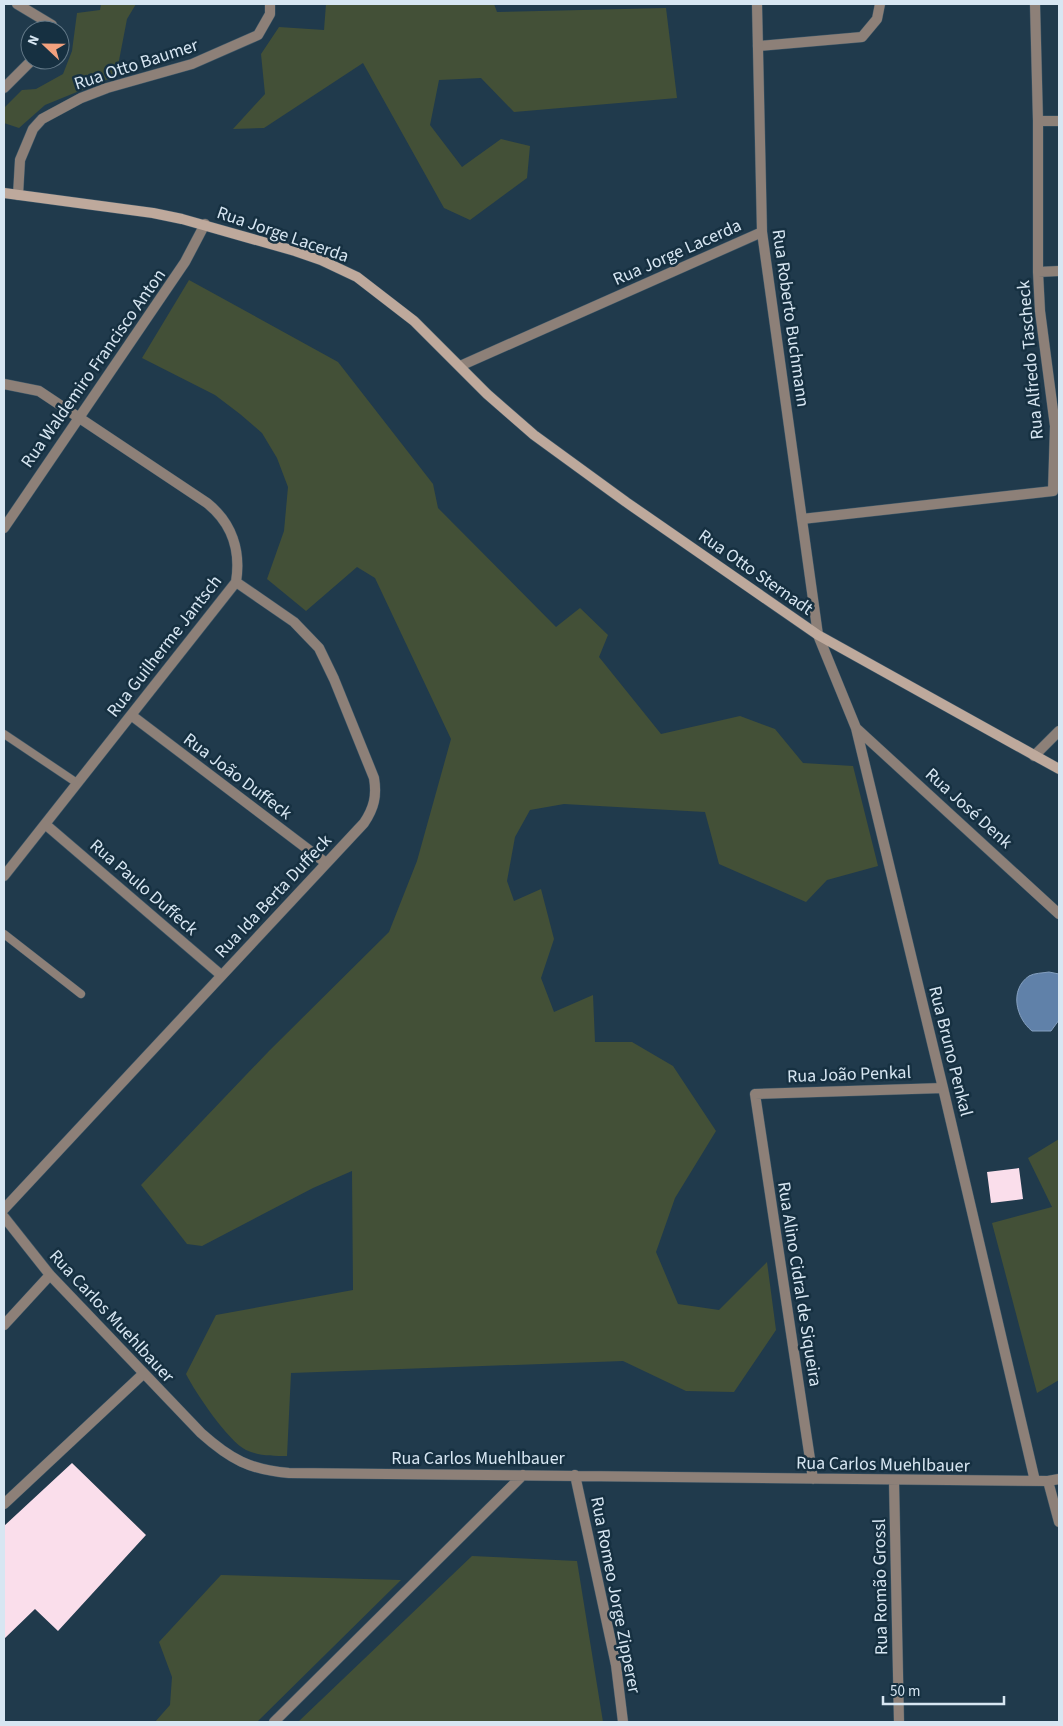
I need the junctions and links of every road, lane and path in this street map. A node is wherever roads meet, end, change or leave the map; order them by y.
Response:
1 (17, 4) edge
2 (270, 4) edge
3 (757, 4) edge
4 (880, 4) edge
5 (1035, 4) edge
6 (45, 20) edge
7 (758, 46) junction
8 (22, 70) edge
9 (4, 88) edge
10 (1038, 121) junction
11 (1059, 121) edge
12 (4, 193) edge
13 (18, 195) junction
14 (205, 224) junction
15 (762, 232) junction
16 (1059, 271) edge
17 (1038, 272) junction
18 (460, 366) junction
19 (4, 384) edge
20 (78, 417) junction
21 (1057, 425) edge
22 (802, 519) junction
23 (4, 528) edge
24 (236, 582) junction
25 (818, 635) junction
26 (131, 715) junction
27 (856, 728) junction
28 (1059, 732) edge
29 (4, 734) edge
30 (1034, 756) junction
31 (1059, 769) edge
32 (77, 783) junction
33 (45, 824) junction
34 (326, 863) junction
35 (4, 876) edge
36 (1059, 914) edge
37 (4, 934) edge
38 (221, 975) junction
39 (81, 994) dead end
40 (943, 1088) junction
41 (755, 1094) joint
42 (4, 1209) edge
43 (4, 1217) edge
44 (50, 1275) junction
45 (4, 1325) edge
46 (143, 1374) junction
47 (524, 1475) junction
48 (575, 1475) junction
49 (813, 1479) junction
50 (1059, 1479) edge
51 (894, 1481) junction
52 (1035, 1481) junction
53 (1048, 1481) junction
54 (4, 1504) edge
55 (1059, 1522) edge
56 (274, 1722) edge
57 (623, 1722) edge
58 (900, 1722) edge

1 - 6 street
2 - 13 street, Rua Otto Baumer
3 - 7 street, Rua Roberto Buchmann
4 - 7 street
5 - 10 street, Rua Alfredo Tascheck
7 - 15 street, Rua Roberto Buchmann
8 - 9 street
10 - 11 street
10 - 17 street, Rua Alfredo Tascheck
12 - 13 main road, Rua Jorge Lacerda
13 - 14 main road, Rua Jorge Lacerda
14 - 18 main road, Rua Jorge Lacerda
14 - 20 street, Rua Waldemiro Francisco Anton
15 - 18 street, Rua Jorge Lacerda
15 - 22 street, Rua Roberto Buchmann
16 - 17 street
17 - 21 street, Rua Alfredo Tascheck
18 - 25 main road, Rua Otto Sternadt
19 - 20 street, Rua Guilherme Jantsch
20 - 23 street, Rua Waldemiro Francisco Anton
20 - 24 street, Rua Guilherme Jantsch
21 - 22 street, Rua Alfredo Tascheck
22 - 25 street, Rua Roberto Buchmann
24 - 26 street, Rua Guilherme Jantsch
24 - 34 street, Rua Ida Berta Duffeck
25 - 27 street, Rua Bruno Penkal
25 - 30 main road, Rua Otto Sternadt
26 - 32 street, Rua Guilherme Jantsch
26 - 34 street, Rua João Duffeck
27 - 36 street, Rua José Denk
27 - 40 street, Rua Bruno Penkal
28 - 30 street
29 - 32 lane
30 - 31 main road, Rua Otto Sternadt
32 - 33 street, Rua Guilherme Jantsch
33 - 35 street, Rua Guilherme Jantsch
33 - 38 street, Rua Paulo Duffeck
34 - 38 street, Rua Ida Berta Duffeck
37 - 39 lane
38 - 42 street, Rua Ida Berta Duffeck
40 - 41 street, Rua João Penkal
40 - 52 street, Rua Bruno Penkal
41 - 49 street, Rua Alino Cidral de Siqueira
43 - 44 street, Rua Carlos Muehlbauer
44 - 45 street
44 - 46 street, Rua Carlos Muehlbauer
46 - 47 street, Rua Carlos Muehlbauer
46 - 54 street
47 - 48 street, Rua Carlos Muehlbauer
47 - 56 street
48 - 49 street, Rua Carlos Muehlbauer
48 - 57 street, Rua Romeo Jorge Zipperer
49 - 51 street, Rua Carlos Muehlbauer
50 - 53 street, Rua Carlos Muehlbauer
51 - 52 street, Rua Carlos Muehlbauer
51 - 58 street, Rua Romão Grossl
52 - 53 street, Rua Carlos Muehlbauer
53 - 55 street

